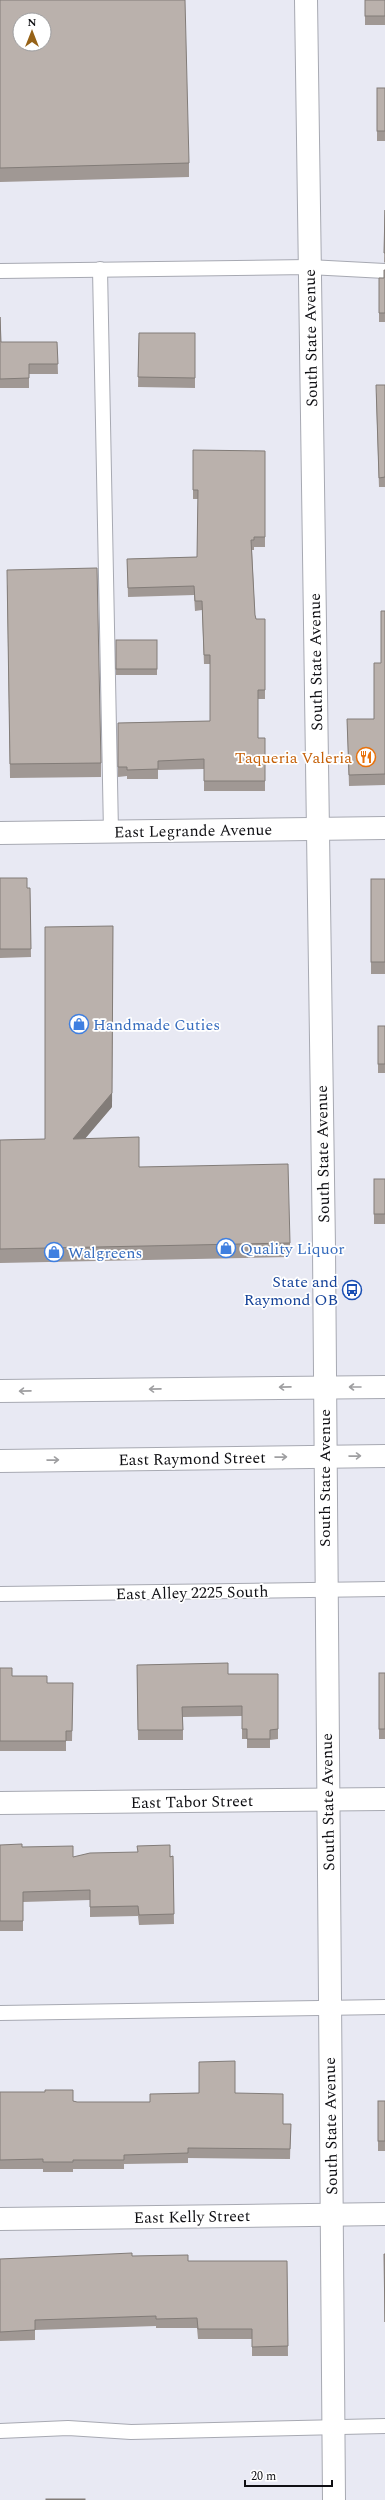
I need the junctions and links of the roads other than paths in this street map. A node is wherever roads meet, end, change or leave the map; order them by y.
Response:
1 (306, 0) edge
2 (309, 267) junction
3 (100, 269) junction
4 (0, 270) edge
5 (385, 271) edge
6 (317, 828) junction
7 (385, 828) edge
8 (111, 832) junction
9 (0, 833) edge
10 (324, 1387) junction
11 (385, 1387) edge
12 (0, 1391) edge
13 (325, 1456) junction
14 (385, 1456) edge
15 (0, 1461) edge
16 (385, 1589) edge
17 (325, 1590) junction
18 (0, 1594) edge
19 (327, 1799) junction
20 (385, 1799) edge
21 (0, 1803) edge
22 (385, 2007) edge
23 (329, 2008) junction
24 (0, 2013) edge
25 (331, 2214) junction
26 (385, 2214) edge
27 (0, 2219) edge
28 (333, 2426) junction
29 (385, 2426) edge
30 (0, 2431) edge
31 (334, 2500) edge

1 - 2 street, South State Avenue
2 - 3 lane
2 - 5 lane
2 - 6 street, South State Avenue
3 - 4 lane
3 - 8 lane
6 - 7 street, East Legrande Avenue
6 - 8 street, East Legrande Avenue
6 - 10 street, South State Avenue
8 - 9 street, East Legrande Avenue
11 -> 10 street
10 -> 12 street
10 - 13 street, South State Avenue
13 -> 14 street, East Raymond Street
15 -> 13 street, East Raymond Street
13 - 17 street, South State Avenue
16 - 17 lane, East Alley 2225 South
17 - 18 lane, East Alley 2225 South
17 - 19 street, South State Avenue
19 - 20 street, East Tabor Street
19 - 21 street, East Tabor Street
19 - 23 street, South State Avenue
22 - 23 lane
23 - 24 lane
23 - 25 street, South State Avenue
25 - 26 street, East Kelly Street
25 - 27 street, East Kelly Street
25 - 28 street, South State Avenue
28 - 29 lane
28 - 30 lane
28 - 31 street, South State Avenue

